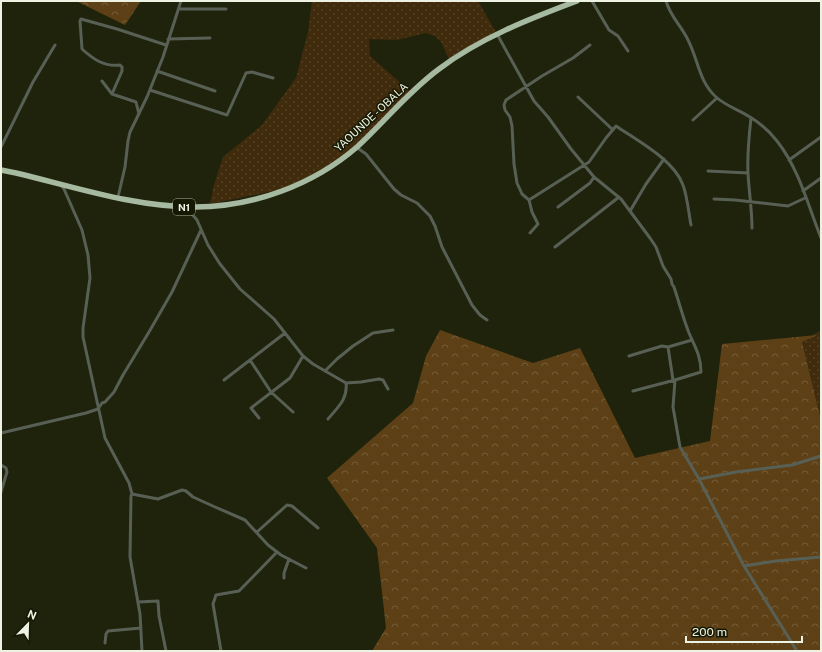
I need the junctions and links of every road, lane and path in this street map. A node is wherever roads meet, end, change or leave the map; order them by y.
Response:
1 (181, 1) edge
2 (592, 1) edge
3 (666, 1) edge
4 (573, 2) edge
5 (179, 9) junction
6 (226, 9) dead end
7 (497, 34) junction
8 (210, 38) dead end
9 (168, 39) junction
10 (55, 45) dead end
11 (166, 45) junction
12 (590, 45) dead end
13 (628, 51) dead end
14 (157, 70) junction
15 (273, 78) dead end
16 (102, 81) dead end
17 (526, 88) junction
18 (150, 90) junction
19 (215, 91) dead end
20 (112, 94) junction
21 (578, 97) dead end
22 (717, 98) junction
23 (139, 114) junction
24 (751, 118) junction
25 (692, 120) dead end
26 (613, 130) junction
27 (821, 137) edge
28 (1, 147) edge
29 (356, 147) junction
30 (664, 159) junction
31 (789, 160) junction
32 (584, 164) junction
33 (1, 170) edge
34 (708, 170) dead end
35 (748, 173) junction
36 (594, 176) junction
37 (821, 178) edge
38 (60, 184) junction
39 (802, 191) junction
40 (619, 197) junction
41 (118, 198) junction
42 (806, 198) junction
43 (530, 200) junction
44 (714, 200) dead end
45 (751, 202) junction
46 (186, 207) junction
47 (558, 207) dead end
48 (630, 211) junction
49 (692, 225) dead end
50 (752, 228) dead end
51 (201, 230) junction
52 (530, 233) dead end
53 (821, 238) edge
54 (555, 247) dead end
55 (487, 320) dead end
56 (392, 330) dead end
57 (285, 333) junction
58 (692, 340) junction
59 (668, 347) junction
60 (303, 356) junction
61 (629, 356) dead end
62 (250, 360) junction
63 (325, 371) junction
64 (224, 380) dead end
65 (674, 380) junction
66 (346, 383) junction
67 (388, 389) dead end
68 (633, 391) dead end
69 (271, 392) junction
70 (98, 409) junction
71 (292, 412) dead end
72 (259, 418) dead end
73 (328, 419) dead end
74 (1, 433) edge
75 (821, 456) edge
76 (1, 465) edge
77 (699, 479) junction
78 (1, 492) edge
79 (132, 494) junction
80 (318, 528) dead end
81 (257, 532) junction
82 (277, 552) junction
83 (821, 557) edge
84 (289, 559) junction
85 (744, 566) junction
86 (306, 568) dead end
87 (284, 578) dead end
88 (138, 602) junction
89 (141, 628) junction
90 (105, 643) dead end
91 (142, 651) edge
92 (166, 651) edge
93 (221, 651) edge
94 (797, 651) edge

1 - 5 street
2 - 13 street
3 - 22 street
4 - 7 highway, YAOUNDE - OBALA / N1
5 - 6 street
5 - 9 street
7 - 17 street
7 - 29 highway, YAOUNDE - OBALA / N1
8 - 9 street
9 - 11 street
10 - 28 street
11 - 14 street
11 - 20 street
12 - 17 street
14 - 18 street
14 - 19 street
15 - 18 street
16 - 20 street
17 - 32 street
17 - 43 street
18 - 23 street
20 - 23 street
21 - 26 street
22 - 24 street
22 - 25 street
23 - 41 street
24 - 31 street
24 - 35 street
26 - 30 street
26 - 32 street
27 - 31 street
29 - 46 highway, YAOUNDE - OBALA / N1
29 - 55 street
30 - 48 street
30 - 49 street
31 - 39 street
32 - 36 street
32 - 43 street
33 - 38 highway, YAOUNDE - OBALA / N1
34 - 35 street
35 - 45 street
36 - 40 street
36 - 47 street
37 - 39 street
38 - 41 highway, YAOUNDE - OBALA / N1
38 - 70 street
39 - 42 street
40 - 48 street
40 - 54 street
41 - 46 highway, YAOUNDE - OBALA / N1
42 - 45 street
42 - 53 street
43 - 52 street
44 - 45 street
45 - 50 street
46 - 51 street
48 - 58 street
51 - 57 street
51 - 70 street
56 - 63 street
57 - 60 street
57 - 62 street
58 - 59 street
58 - 65 street
59 - 61 street
59 - 65 street
60 - 63 street
60 - 69 street
62 - 64 street
62 - 69 street
63 - 66 street
65 - 68 street
65 - 77 street
66 - 67 street
66 - 73 street
69 - 71 street
69 - 72 street
70 - 74 street
70 - 79 street
75 - 77 street
76 - 78 street
77 - 85 street
79 - 81 street
79 - 88 street
80 - 81 street
81 - 82 street
82 - 84 street
82 - 93 street
83 - 85 street
84 - 86 street
84 - 87 street
85 - 94 street
88 - 89 street
88 - 92 street
89 - 90 street
89 - 91 street

